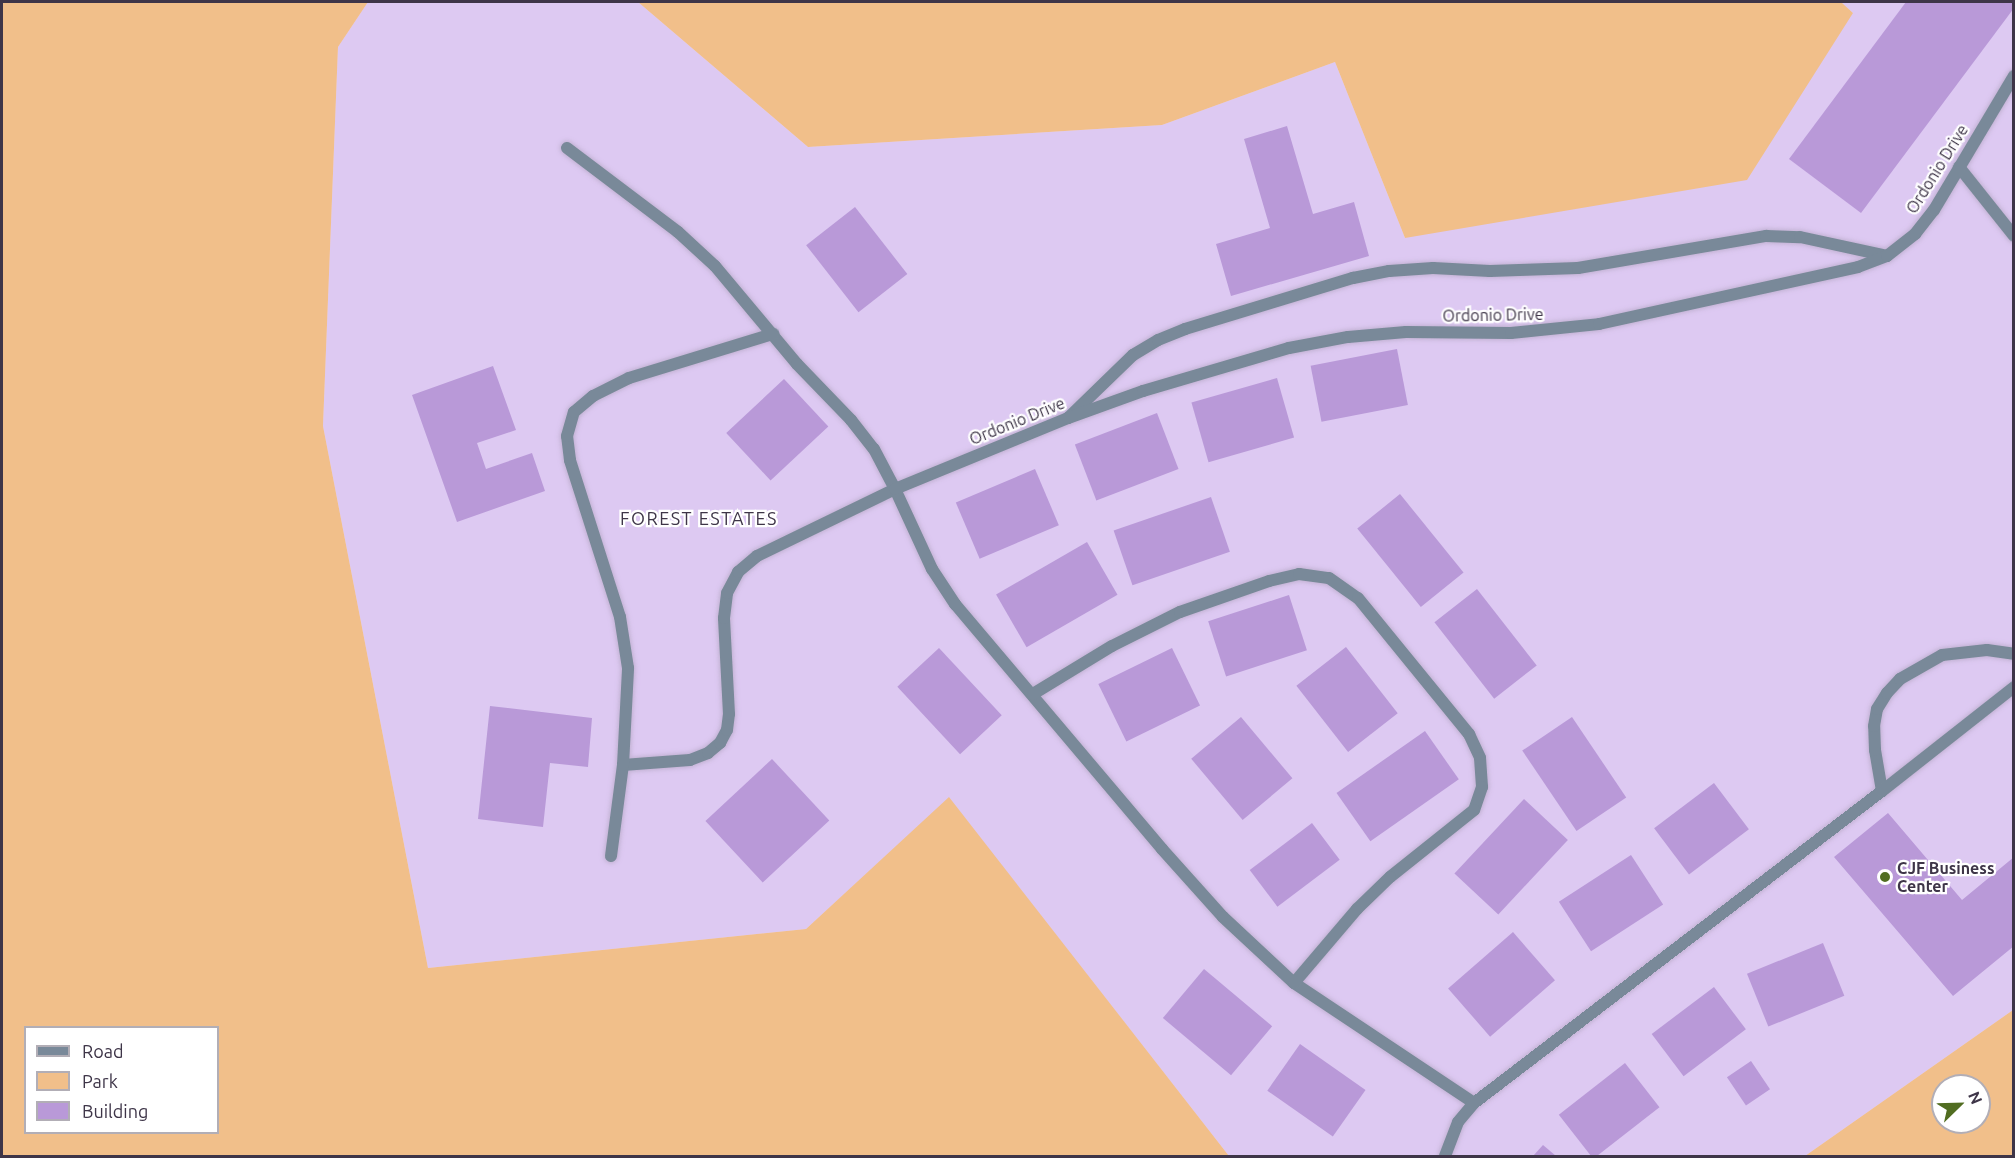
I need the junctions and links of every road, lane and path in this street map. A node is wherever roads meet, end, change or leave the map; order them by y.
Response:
1 (2013, 75) edge
2 (567, 148) dead end
3 (1959, 167) junction
4 (2013, 236) edge
5 (1887, 256) junction
6 (773, 334) junction
7 (1068, 418) junction
8 (896, 489) junction
9 (2013, 654) edge
10 (2013, 687) edge
11 (1033, 694) junction
12 (623, 765) junction
13 (1882, 791) junction
14 (611, 856) dead end
15 (1294, 983) junction
16 (1474, 1102) junction
17 (1445, 1156) edge

1 - 3 street, Ordonio Drive
2 - 6 street
3 - 4 street
3 - 5 street, Ordonio Drive
5 - 7 street, Ordonio Drive
5 - 7 street
6 - 8 street
6 - 12 street
7 - 8 street, Ordonio Drive
8 - 11 street
8 - 12 street, Ordonio Drive
9 - 13 street
10 - 13 street
11 - 15 street
11 - 15 street
12 - 14 street
13 - 16 street
15 - 16 street
16 - 17 street

